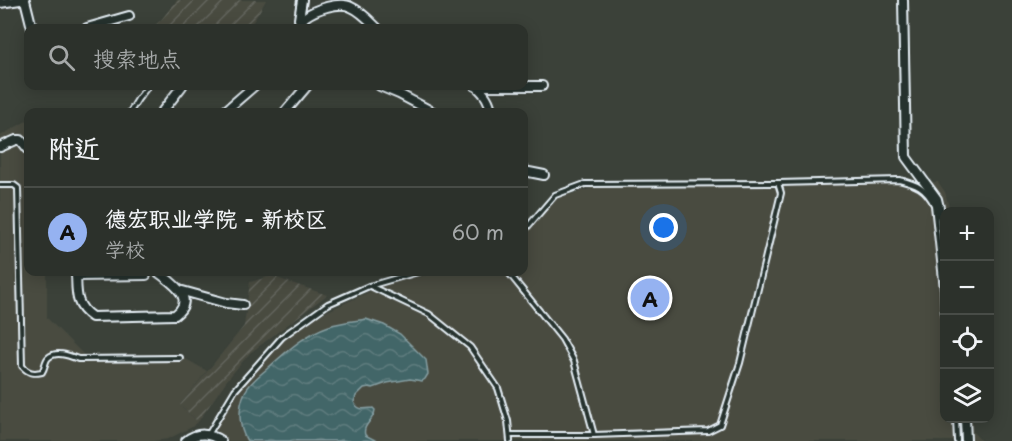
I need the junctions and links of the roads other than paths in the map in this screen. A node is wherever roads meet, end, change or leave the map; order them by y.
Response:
1 (23, 0) edge
2 (302, 0) edge
3 (353, 0) edge
4 (903, 0) edge
5 (0, 3) edge
6 (361, 14) junction
7 (129, 16) dead end
8 (31, 24) edge
9 (101, 24) edge
10 (298, 24) edge
11 (300, 24) edge
12 (372, 24) edge
13 (528, 86) edge
14 (542, 86) dead end
15 (145, 90) edge
16 (179, 90) edge
17 (249, 90) edge
18 (304, 90) edge
19 (390, 90) edge
20 (480, 90) edge
21 (132, 108) edge
22 (165, 108) edge
23 (229, 108) edge
24 (288, 108) edge
25 (425, 108) edge
26 (490, 108) edge
27 (24, 143) edge
28 (0, 147) edge
29 (528, 172) edge
30 (544, 175) dead end
31 (778, 183) junction
32 (0, 185) edge
33 (940, 210) edge
34 (528, 226) edge
35 (940, 261) edge
36 (76, 276) edge
37 (163, 276) edge
38 (404, 276) edge
39 (511, 276) edge
40 (369, 286) junction
41 (179, 291) junction
42 (243, 306) dead end
43 (180, 358) dead end
44 (956, 423) edge
45 (965, 423) edge
46 (208, 435) junction
47 (510, 435) junction
48 (594, 435) junction
49 (186, 441) edge
50 (221, 441) edge
51 (510, 441) edge
52 (957, 441) edge
53 (966, 441) edge

1 - 5 street
1 - 8 street
2 - 10 street
3 - 6 street
4 - 33 street
6 - 11 street
6 - 12 street
7 - 9 street
13 - 14 street
15 - 21 lane
16 - 22 street
17 - 23 street
18 - 24 street
19 - 25 street
20 - 26 street
27 - 28 street
29 - 30 street
31 - 34 lane
31 - 35 lane
31 - 48 lane
32 - 43 lane
36 - 41 street
37 - 41 street
38 - 40 lane
39 - 48 lane
40 - 46 lane
40 - 47 lane
41 - 42 street
44 - 52 lane
45 - 53 street
46 - 49 street
46 - 50 street
47 - 48 lane
47 - 51 lane

